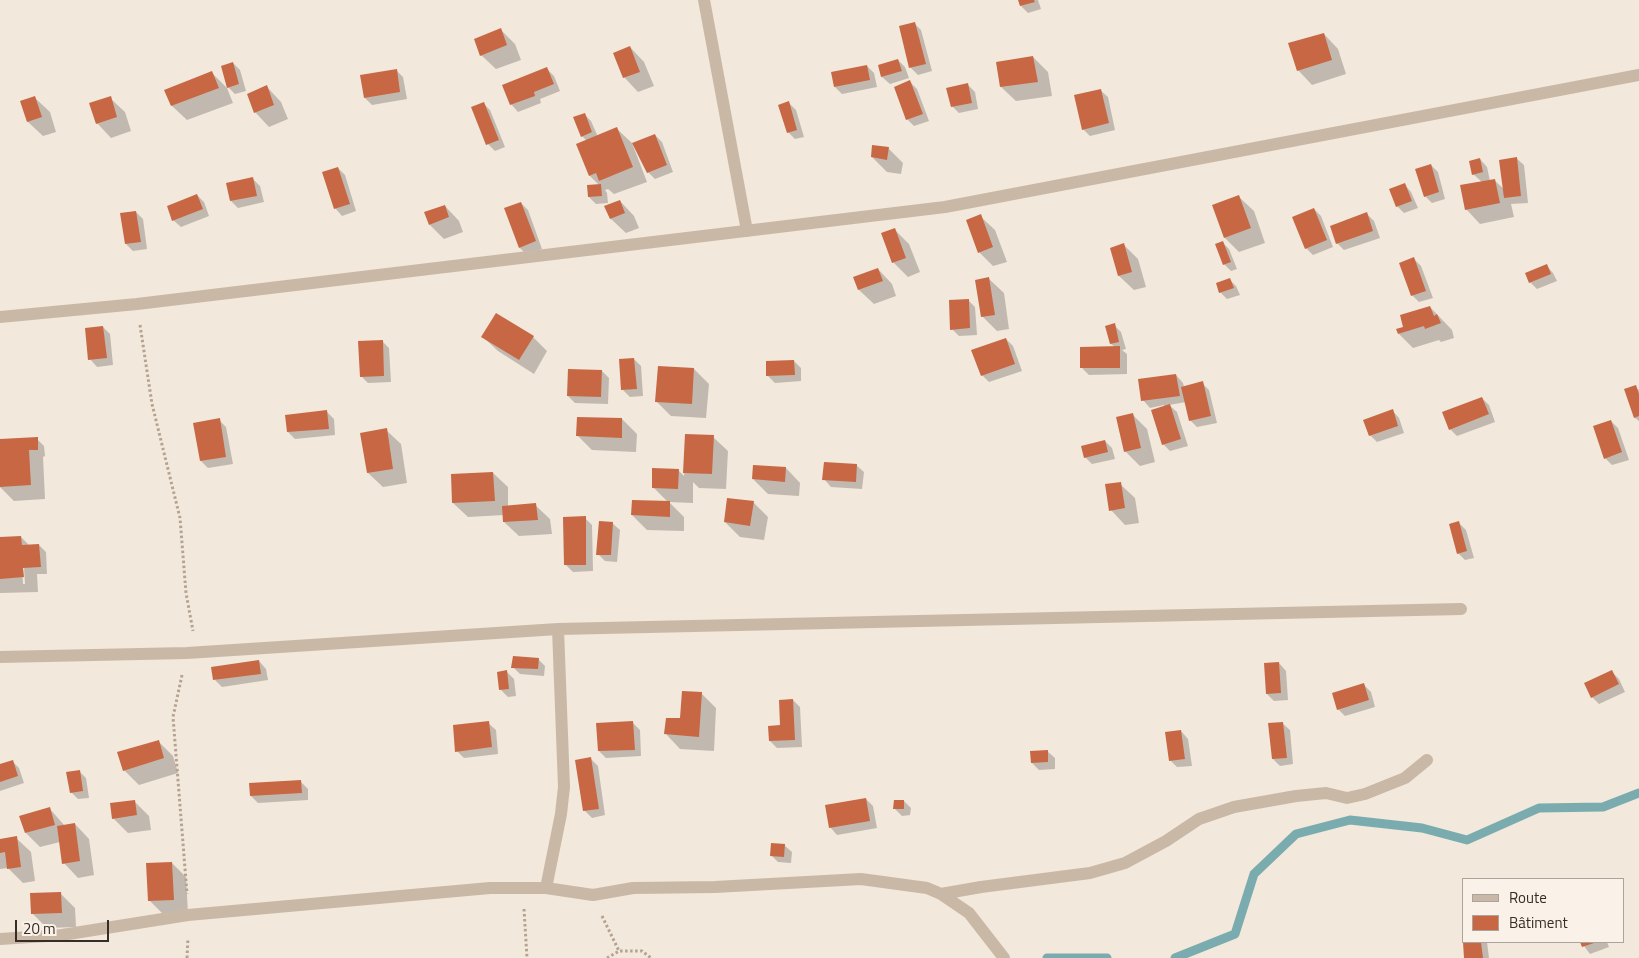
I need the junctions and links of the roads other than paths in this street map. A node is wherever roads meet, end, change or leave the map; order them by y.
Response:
1 (704, 0) edge
2 (1639, 75) edge
3 (747, 231) junction
4 (0, 318) edge
5 (1461, 609) dead end
6 (558, 629) junction
7 (0, 656) edge
8 (1427, 760) dead end
9 (546, 888) junction
10 (941, 894) junction
11 (0, 939) edge
12 (1004, 958) edge

1 - 3 street
2 - 3 street
3 - 4 street
5 - 6 street
6 - 7 street
6 - 9 street
8 - 10 street
9 - 10 street
9 - 11 street
10 - 12 street

